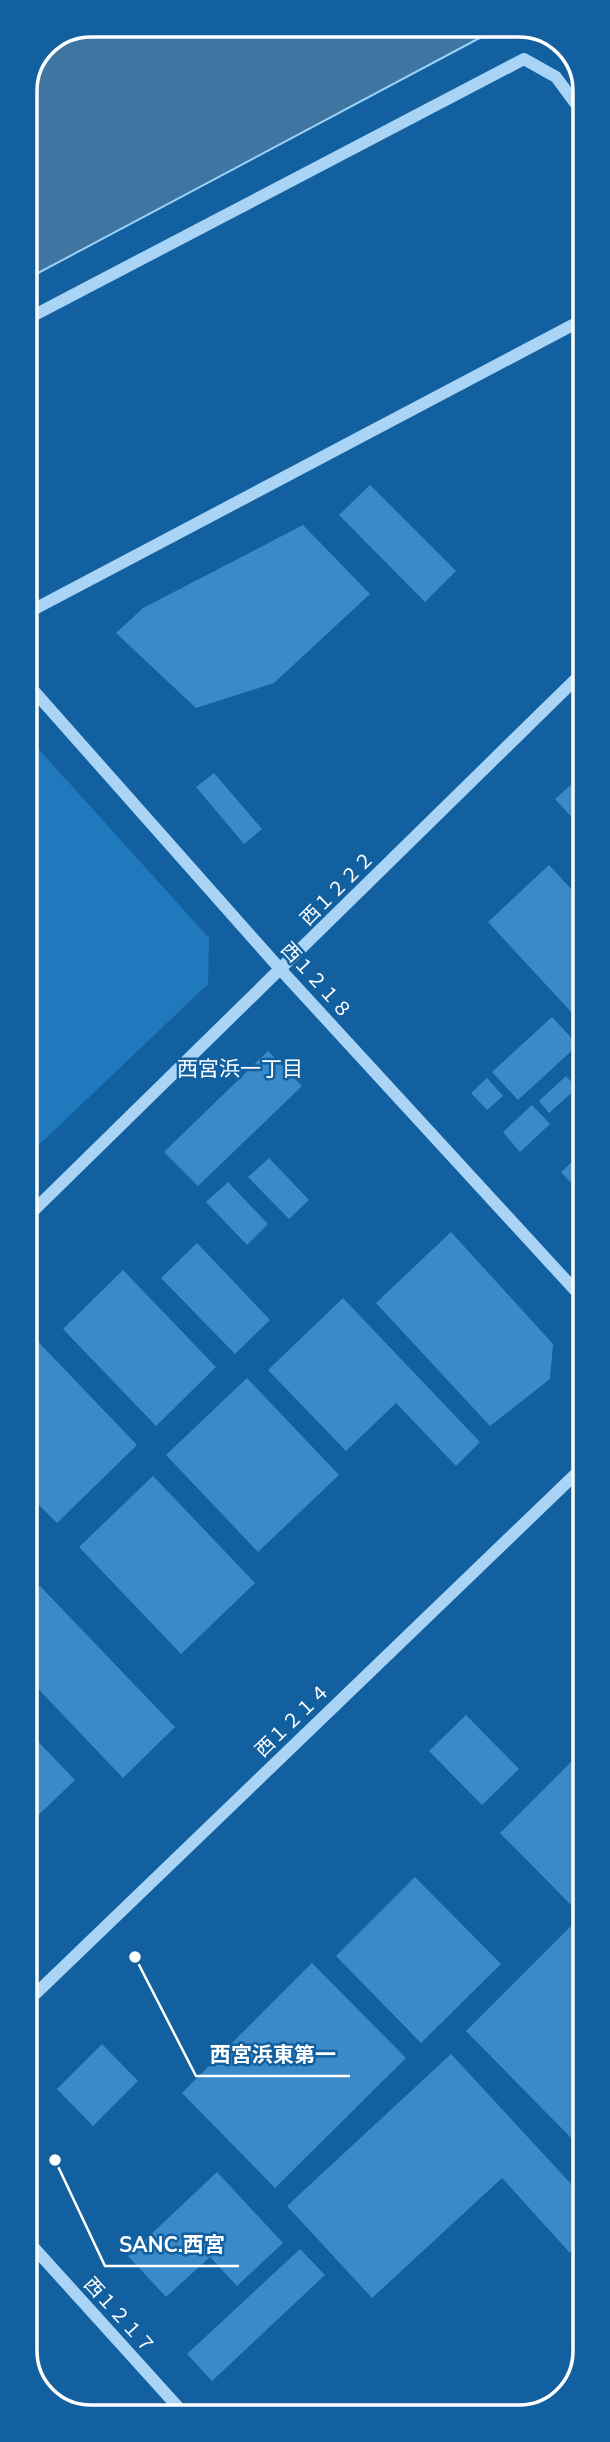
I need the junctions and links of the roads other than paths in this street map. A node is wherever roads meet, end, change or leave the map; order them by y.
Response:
1 (573, 100) edge
2 (37, 314) edge
3 (573, 325) edge
4 (37, 608) edge
5 (573, 682) edge
6 (37, 695) edge
7 (281, 970) junction
8 (37, 1207) edge
9 (573, 1288) edge
10 (573, 1477) edge
11 (37, 1992) edge
12 (37, 2251) edge
13 (176, 2405) edge

1 - 2 street
3 - 4 street
5 - 7 street, 西１２２２
6 - 7 street, 西１２１８
7 - 8 street, 西１２２２
7 - 9 street, 西１２１８
10 - 11 street, 西１２１４
12 - 13 street, 西１２１７

